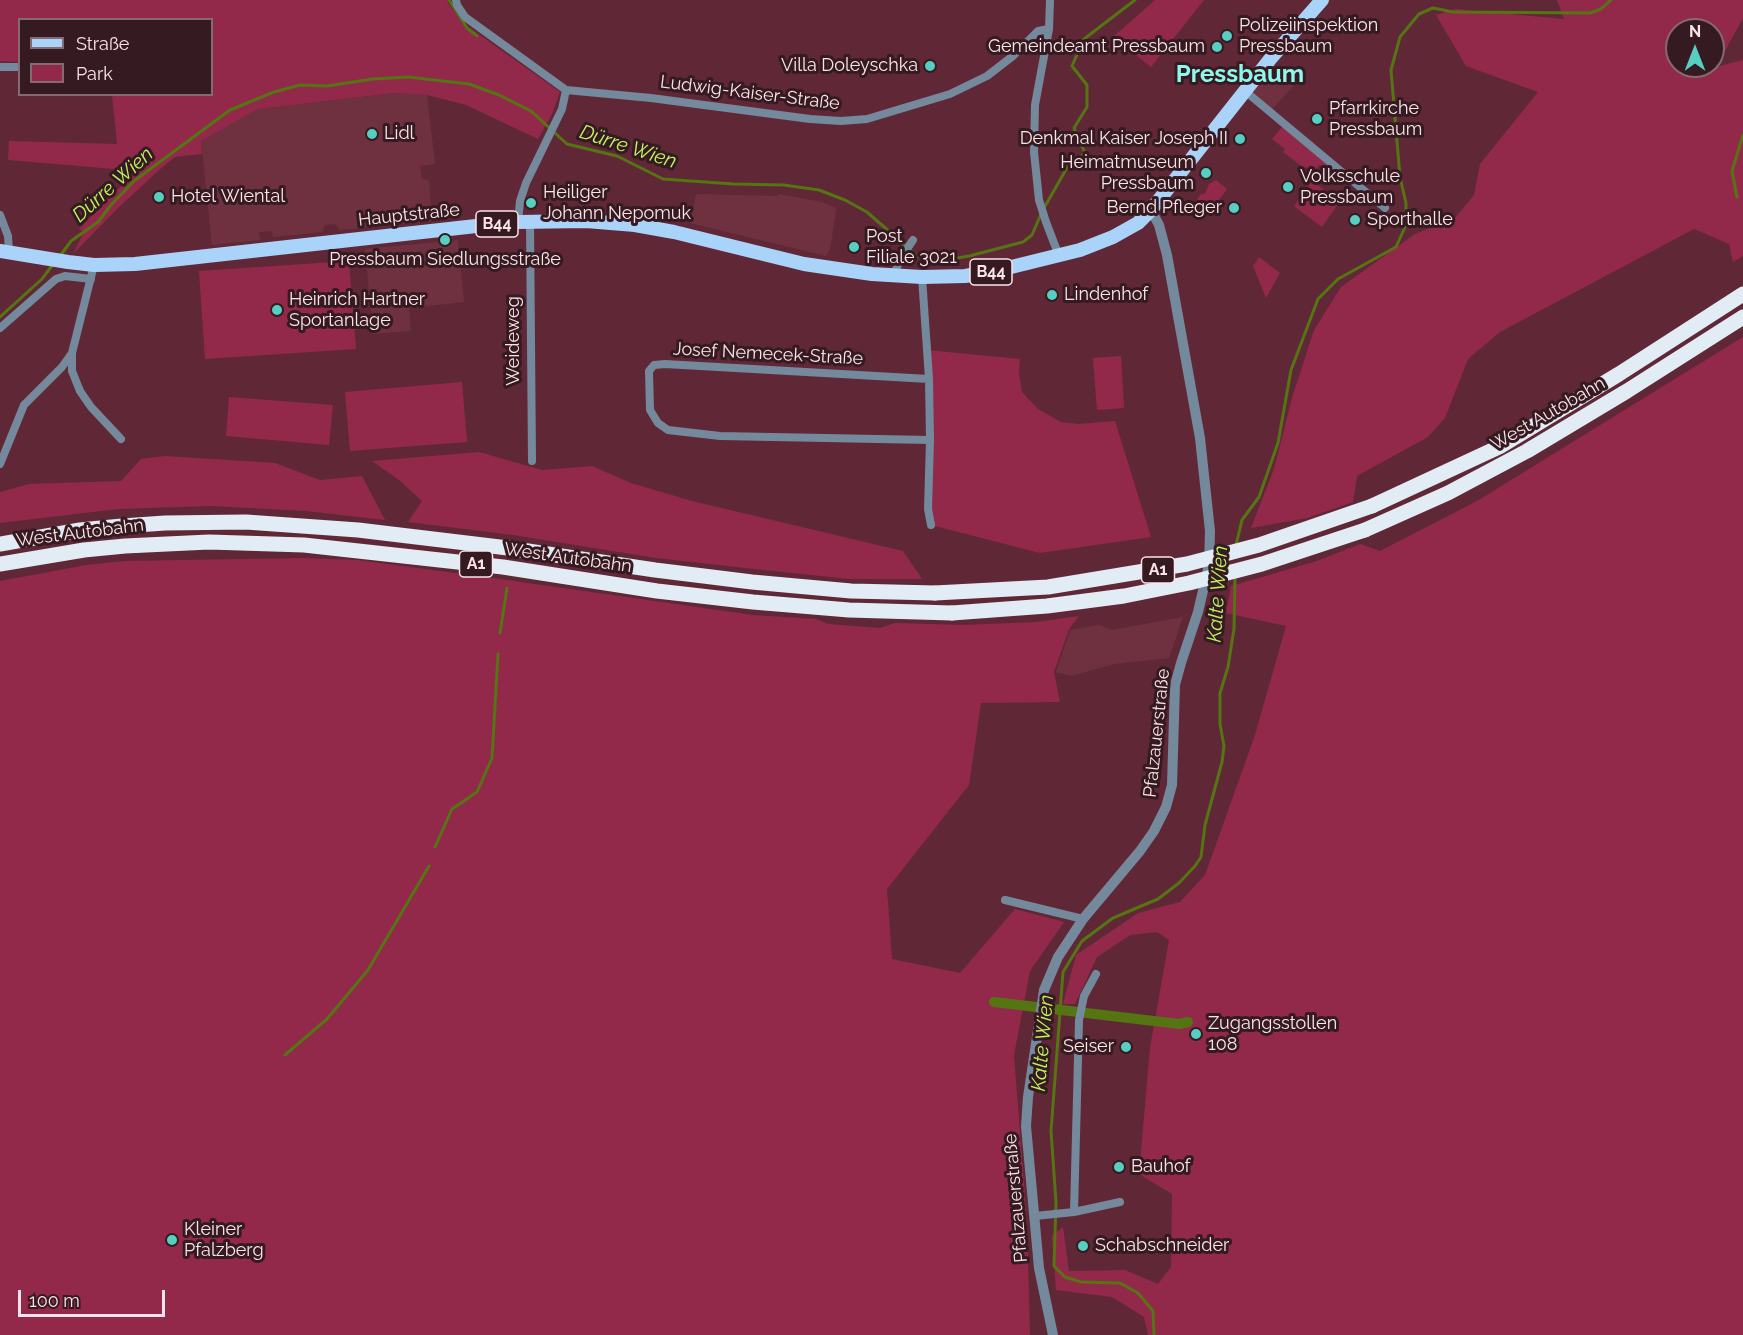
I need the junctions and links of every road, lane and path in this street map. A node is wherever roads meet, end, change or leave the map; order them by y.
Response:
1 (456, 0) edge
2 (1050, 0) edge
3 (1322, 0) edge
4 (1049, 29) junction
5 (0, 67) edge
6 (18, 67) edge
7 (566, 90) junction
8 (1245, 91) junction
9 (1385, 208) dead end
10 (1152, 210) junction
11 (0, 215) edge
12 (524, 222) junction
13 (914, 240) dead end
14 (5, 252) edge
15 (1059, 256) junction
16 (94, 265) junction
17 (893, 276) junction
18 (922, 277) junction
19 (92, 279) junction
20 (1743, 294) edge
21 (1743, 317) edge
22 (0, 328) edge
23 (72, 353) junction
24 (929, 379) junction
25 (121, 439) dead end
26 (930, 440) junction
27 (532, 461) dead end
28 (0, 464) edge
29 (931, 525) dead end
30 (60, 533) junction
31 (0, 534) edge
32 (0, 544) edge
33 (0, 564) edge
34 (1005, 900) dead end
35 (1083, 919) junction
36 (1096, 974) dead end
37 (1120, 1202) dead end
38 (1071, 1212) junction
39 (1035, 1216) junction
40 (1053, 1335) edge

1 - 7 street
2 - 4 street
3 - 8 main road, Hauptstraße / B44
4 - 7 street, Ludwig-Kaiser-Straße
4 - 15 street
5 - 6 street
7 - 12 street
8 - 9 street
8 - 10 main road, Hauptstraße / B44
10 - 15 main road, Hauptstraße / B44
10 - 35 street, Pfalzauerstraße
11 - 14 street
12 - 16 main road, Hauptstraße / B44
12 - 17 main road, Hauptstraße / B44
12 - 27 street, Weideweg
13 - 17 street
14 - 16 main road, Hauptstraße / B44
15 - 18 main road, Hauptstraße / B44
16 - 19 street
17 - 18 main road, Hauptstraße / B44
18 - 24 street
19 - 22 street
19 - 23 street
20 - 30 highway, West Autobahn / A1, bridge
21 - 33 highway, West Autobahn / A1, bridge
23 - 25 street
23 - 28 street
24 - 26 street
24 - 26 street, Josef Nemecek-Straße
26 - 29 street
30 - 31 highway
30 - 32 highway, West Autobahn / A1
34 - 35 street
35 - 39 street, Pfalzauerstraße
36 - 38 street
37 - 38 street
38 - 39 street
39 - 40 street, Pfalzauerstraße

